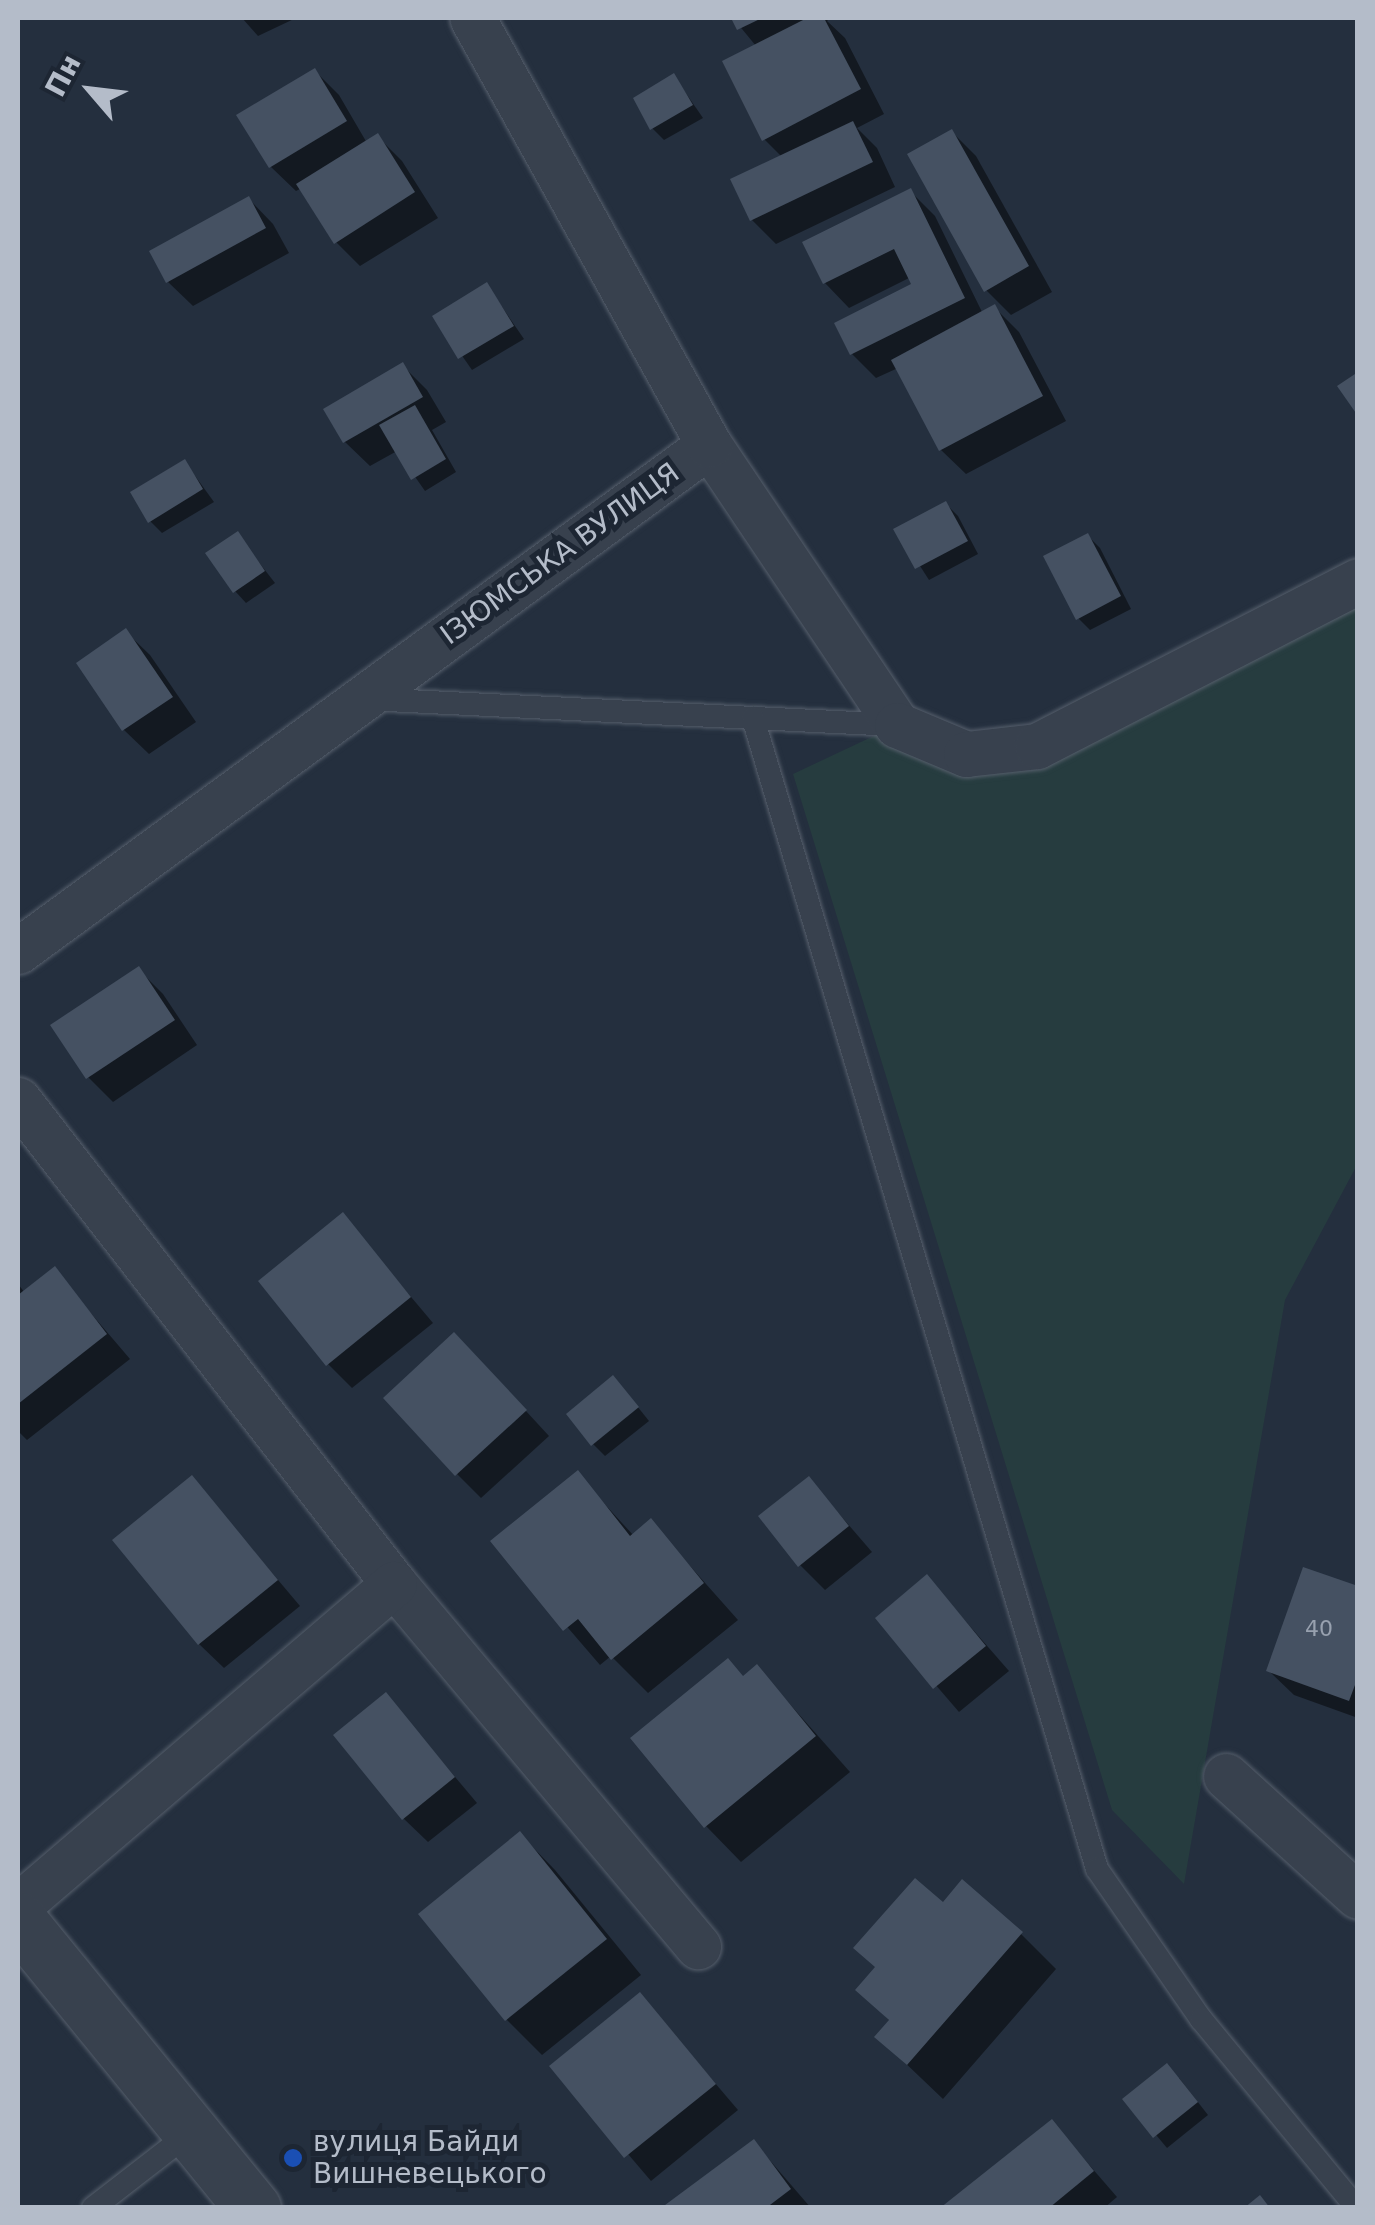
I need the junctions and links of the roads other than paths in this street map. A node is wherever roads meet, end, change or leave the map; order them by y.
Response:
1 (472, 18) edge
2 (708, 445) junction
3 (1358, 581) edge
4 (362, 699) junction
5 (753, 718) junction
6 (898, 725) junction
7 (18, 951) edge
8 (18, 1100) edge
9 (394, 1584) junction
10 (1226, 1776) dead end
11 (1358, 1896) edge
12 (18, 1906) edge
13 (18, 1920) edge
14 (698, 1946) dead end
15 (191, 2132) junction
16 (93, 2208) edge
17 (253, 2208) edge
18 (1357, 2208) edge

1 - 2 street, ІЗЮМСЬКА ВУЛИЦЯ
2 - 4 street, ІЗЮМСЬКА ВУЛИЦЯ
2 - 6 street
3 - 6 street
4 - 5 lane
4 - 7 street, ІЗЮМСЬКА ВУЛИЦЯ
5 - 6 lane
5 - 18 lane
8 - 9 street
9 - 12 street
9 - 14 street
10 - 11 street
13 - 15 street
15 - 16 lane
15 - 17 street

